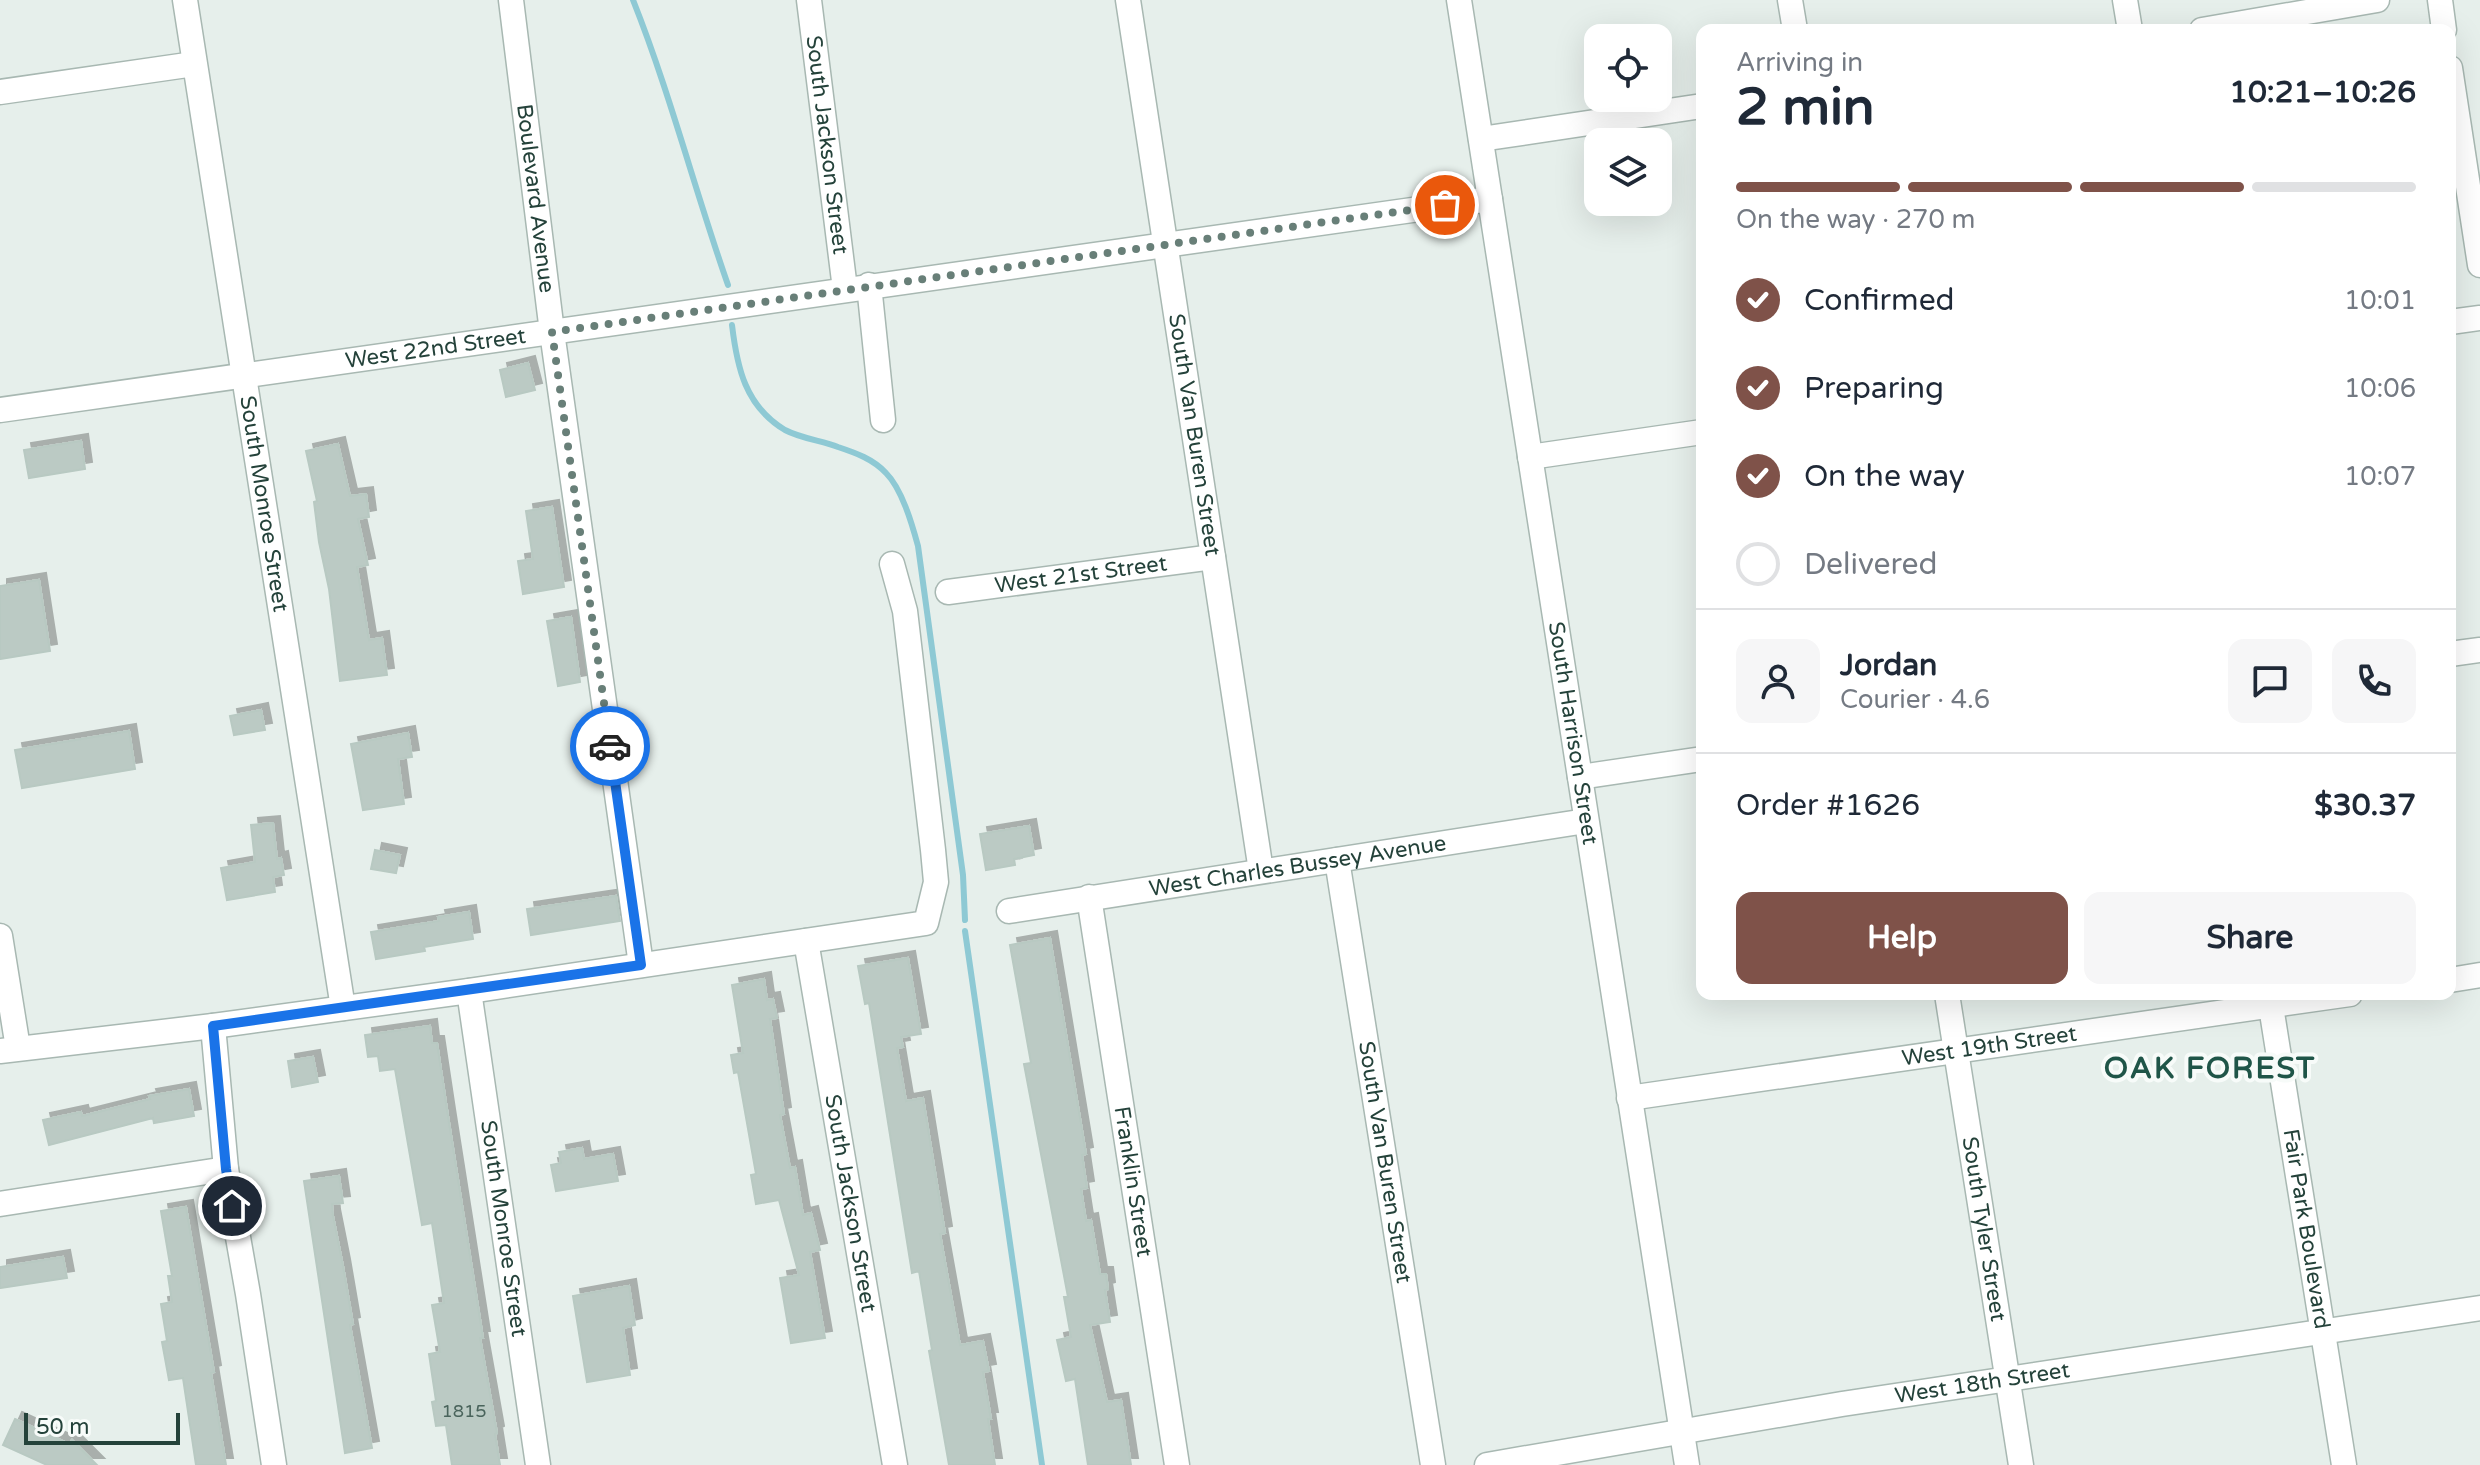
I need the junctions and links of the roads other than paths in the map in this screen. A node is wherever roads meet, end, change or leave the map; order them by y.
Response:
1 (185, 0) edge
2 (511, 0) edge
3 (809, 0) edge
4 (1128, 0) edge
5 (1459, 0) edge
6 (1790, 0) edge
7 (2125, 0) edge
8 (2377, 0) edge
9 (2440, 0) edge
10 (1794, 24) edge
11 (2129, 24) edge
12 (2237, 24) edge
13 (2443, 24) edge
14 (194, 64) junction
15 (0, 92) edge
16 (1696, 107) edge
17 (2456, 107) edge
18 (1481, 139) junction
19 (1490, 199) junction
20 (1165, 245) junction
21 (2480, 265) edge
22 (857, 287) junction
23 (2480, 318) edge
24 (2456, 321) edge
25 (552, 332) junction
26 (245, 374) junction
27 (0, 410) edge
28 (883, 420) dead end
29 (1696, 433) edge
30 (1530, 457) junction
31 (1213, 557) junction
32 (892, 564) dead end
33 (948, 592) dead end
34 (2480, 650) edge
35 (2456, 653) edge
36 (1696, 760) edge
37 (1580, 777) junction
38 (1586, 821) junction
39 (1337, 860) junction
40 (1261, 871) junction
41 (1089, 897) junction
42 (1009, 911) dead end
43 (0, 936) edge
44 (806, 941) junction
45 (641, 965) junction
46 (2480, 975) edge
47 (2456, 979) edge
48 (469, 991) junction
49 (1948, 1000) edge
50 (2270, 1000) edge
51 (343, 1008) junction
52 (213, 1026) junction
53 (9, 1050) edge
54 (1956, 1051) junction
55 (1629, 1098) junction
56 (226, 1169) junction
57 (0, 1204) edge
58 (2480, 1308) edge
59 (2322, 1332) junction
60 (2007, 1379) junction
61 (1683, 1430) junction
62 (274, 1465) edge
63 (538, 1465) edge
64 (895, 1465) edge
65 (1177, 1465) edge
66 (1433, 1465) edge
67 (1487, 1465) edge
68 (1687, 1465) edge
69 (2021, 1465) edge
70 (2344, 1465) edge

1 - 14 street, South Monroe Street
2 - 25 street, Boulevard Avenue
3 - 22 street, South Jackson Street
4 - 20 street, South Van Buren Street
5 - 18 street, South Harrison Street
6 - 10 street
7 - 11 street
8 - 12 street
9 - 13 street
14 - 15 street
14 - 26 street, South Monroe Street
16 - 18 street
17 - 21 street
18 - 19 street, South Harrison Street
19 - 20 street, West 22nd Street
19 - 30 street, South Harrison Street
20 - 22 street, West 22nd Street
20 - 31 street, South Van Buren Street
22 - 25 street, West 22nd Street
22 - 28 street, South Jackson Street
23 - 24 street
25 - 26 street, West 22nd Street
25 - 45 street, Boulevard Avenue
26 - 27 street, West 22nd Street
26 - 51 street, South Monroe Street
29 - 30 street
30 - 37 street, South Harrison Street
31 - 33 street, West 21st Street
31 - 40 street, South Van Buren Street
32 - 44 street
34 - 35 street
36 - 37 street
37 - 38 street, South Harrison Street
38 - 39 street, West Charles Bussey Avenue
38 - 55 street, South Harrison Street
39 - 40 street, West Charles Bussey Avenue
39 - 66 street, South Van Buren Street
40 - 41 street, West Charles Bussey Avenue
41 - 42 street, West Charles Bussey Avenue
41 - 65 street, Franklin Street
43 - 53 street
44 - 45 street
44 - 64 street, South Jackson Street
45 - 48 street
46 - 47 street
48 - 51 street
48 - 63 street, South Monroe Street
49 - 54 street, South Tyler Street
50 - 54 street, West 19th Street
50 - 59 street, Fair Park Boulevard
51 - 52 street
52 - 53 street
52 - 56 street
54 - 55 street, West 19th Street
54 - 60 street, South Tyler Street
55 - 61 street, South Harrison Street
56 - 57 street
56 - 62 street
58 - 59 street, West 18th Street
59 - 60 street, West 18th Street
59 - 70 street, Fair Park Boulevard
60 - 61 street, West 18th Street
60 - 69 street, South Tyler Street
61 - 67 street, West 18th Street
61 - 68 street, South Harrison Street

